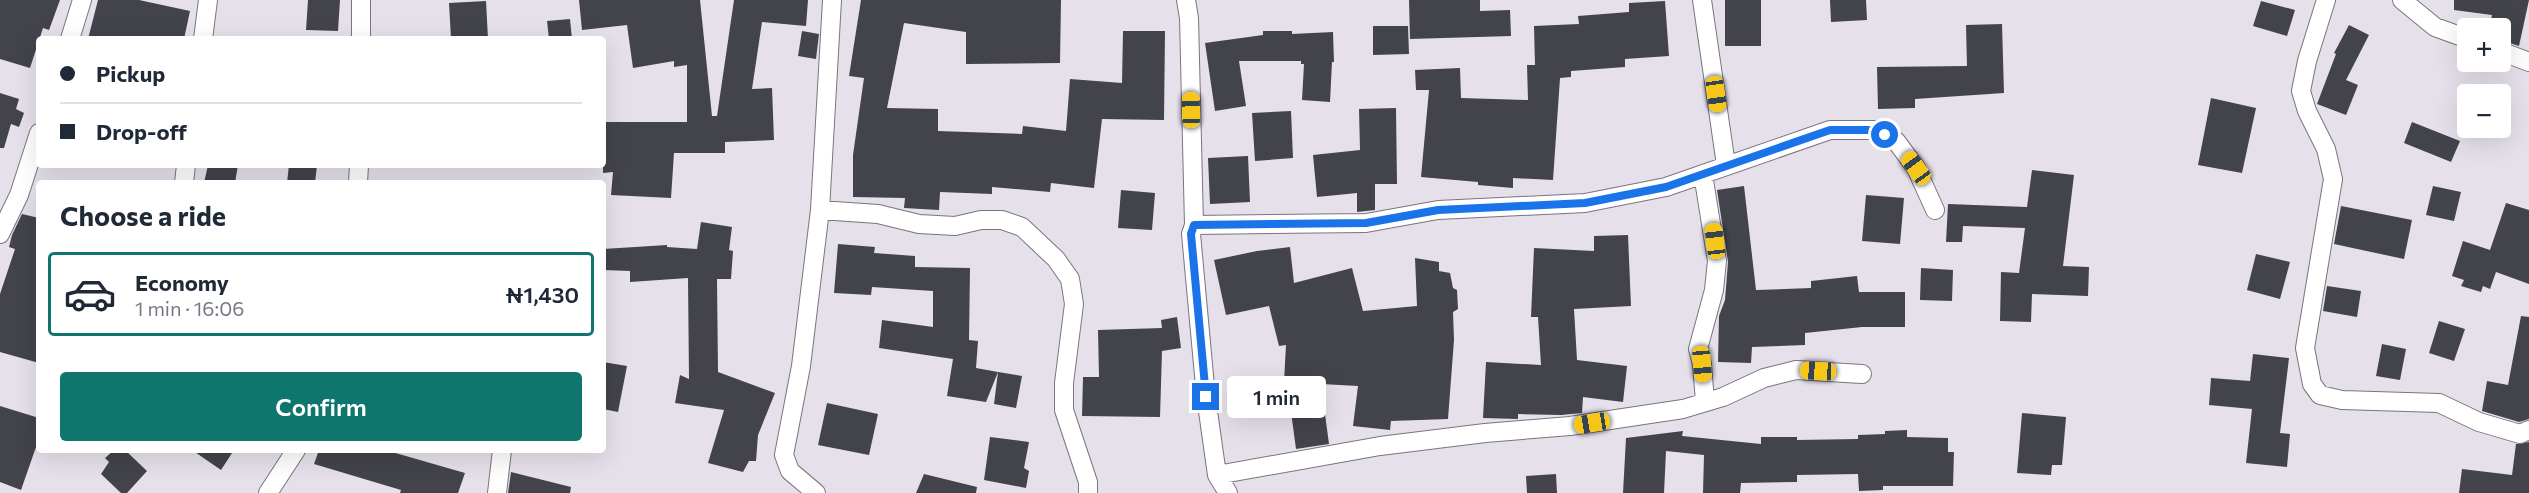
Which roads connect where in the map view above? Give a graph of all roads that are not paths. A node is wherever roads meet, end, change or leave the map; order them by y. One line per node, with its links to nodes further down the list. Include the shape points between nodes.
1 (82, 0): 10 (street)
2 (208, 0): 11 (street)
3 (361, 0): 12 (street)
4 (832, 0): 18 (street)
5 (1186, 0): 20 (street)
6 (1702, 0): 16 (street)
7 (2326, 0): 24 (street, via 2301,91 2326,149 2333,179 2305,348 2312,384 2320,395 2331,398 2439,403 2479,422 2520,434)
8 (2402, 0): 9 (street, via 2435,27)
9 (2457, 35)
10 (71, 36)
11 (203, 36)
12 (361, 36)
13 (2511, 55): 14 (street)
14 (2529, 62)
15 (36, 142): 21 (street, via 19,195)
16 (1726, 165): 17 (street); 19 (street, via 1830,130 1874,130 1896,141 1916,168)
17 (1703, 174): 20 (street, via 1666,187 1585,203 1438,210 1366,223); 23 (street, via 1717,261 1714,290 1698,349)
18 (820, 210): 30 (street, via 801,366 784,455 790,471); 31 (street, via 955,226 1002,220 1022,227 1056,259 1070,279 1074,304 1064,410 1088,482)
19 (1935, 210)
20 (1194, 225): 27 (street, via 1193,257)
21 (0, 234)
22 (1862, 374): 23 (street, via 1796,370 1764,378)
23 (1705, 402): 27 (street, via 1683,409 1570,426 1380,446)
24 (2529, 430)
25 (294, 453): 28 (street)
26 (502, 453): 29 (street)
27 (1216, 476): 32 (street)
28 (268, 493)
29 (497, 493)
30 (816, 493)
31 (1088, 493)
32 (1228, 493)

